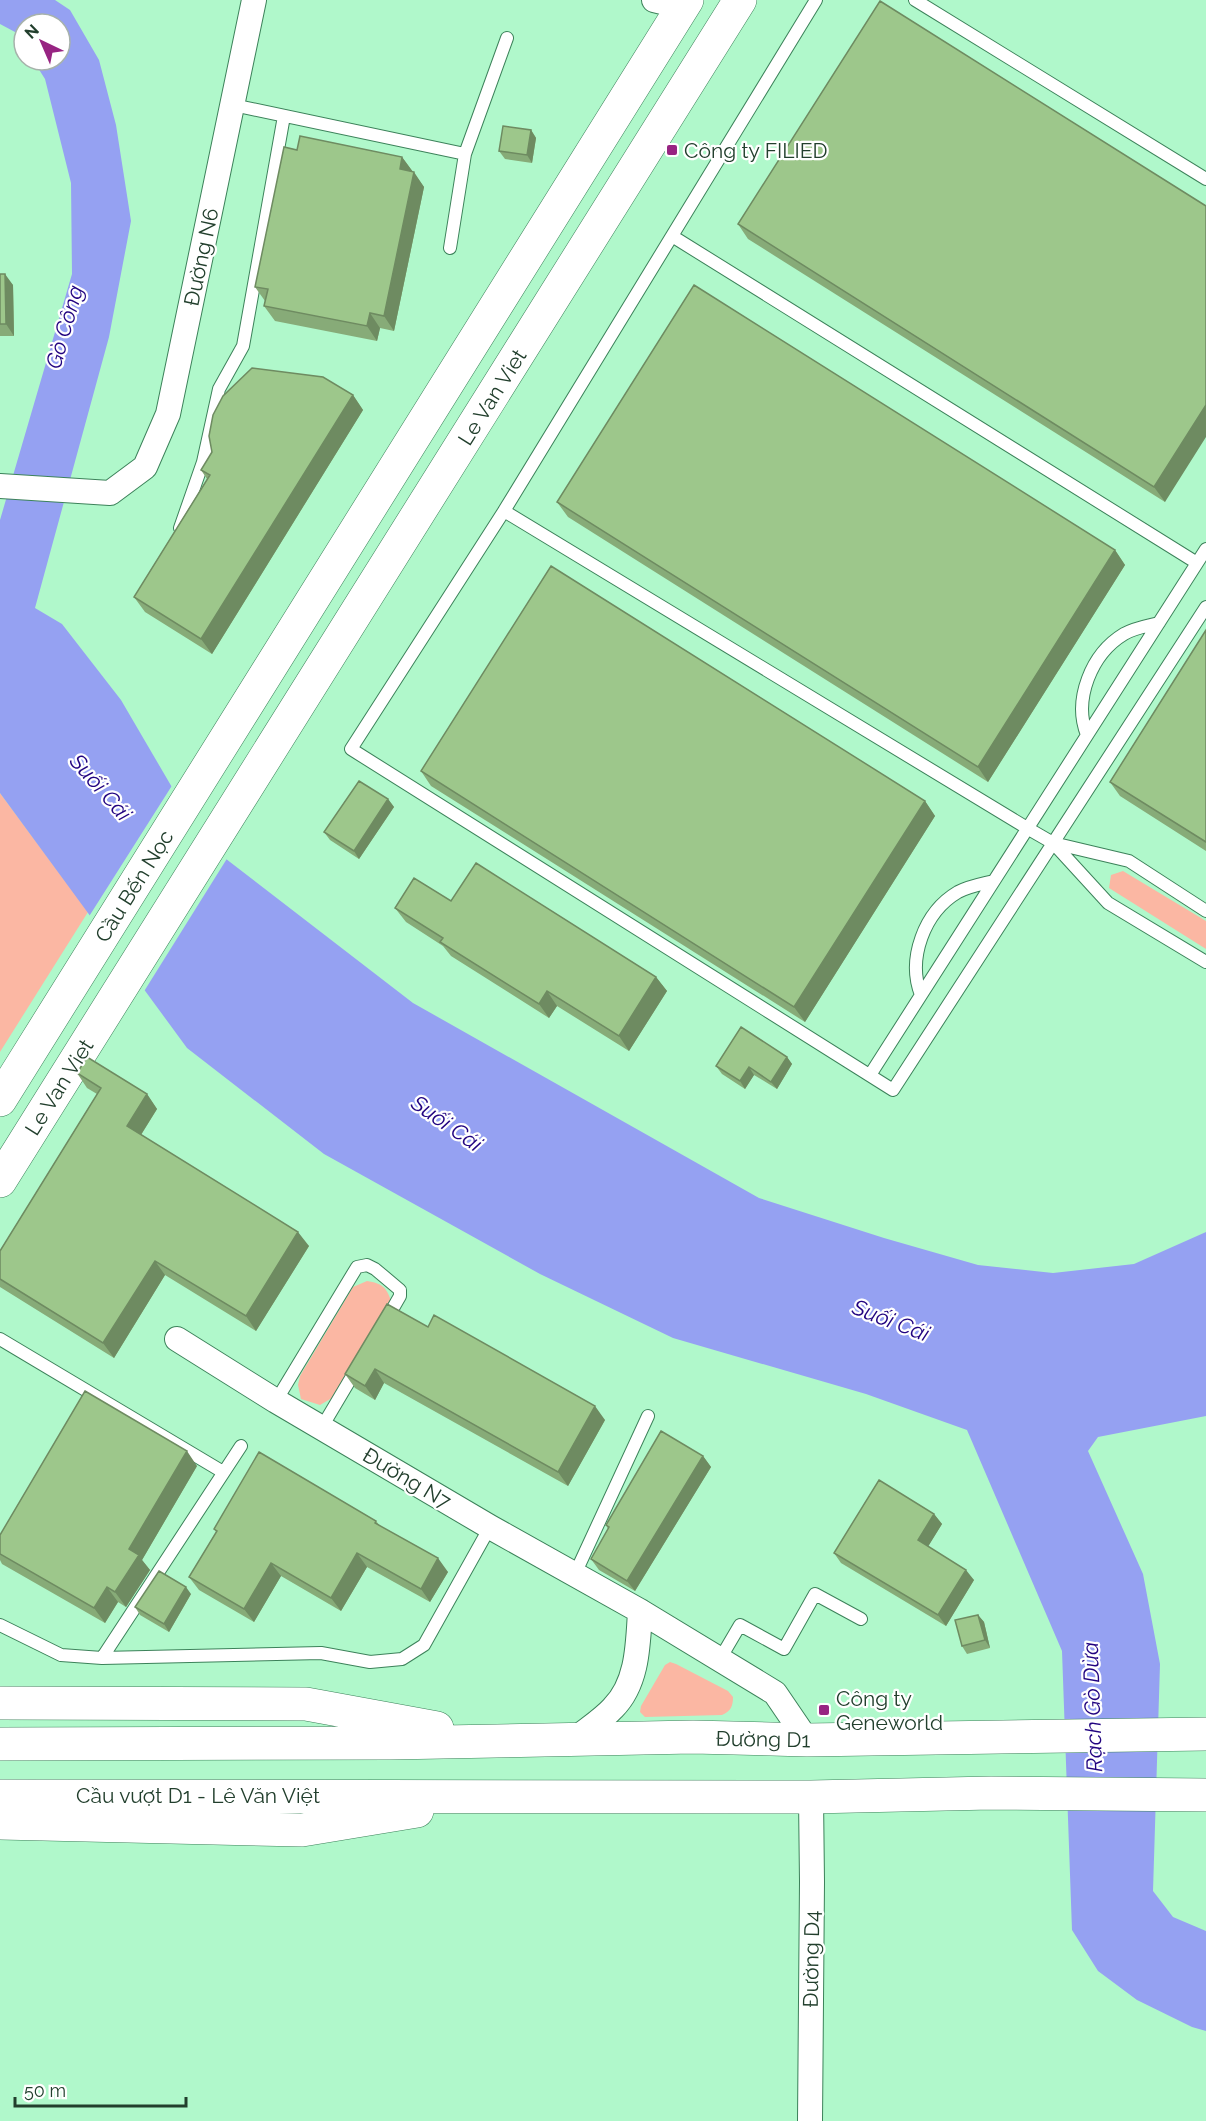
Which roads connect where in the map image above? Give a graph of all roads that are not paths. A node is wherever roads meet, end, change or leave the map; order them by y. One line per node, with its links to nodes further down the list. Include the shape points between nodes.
1 (254, 0): 7 (street, Đường N6)
2 (816, 0): 11 (lane)
3 (915, 0): 10 (lane)
4 (675, 2): 5 (main road); 28 (main road, Cầu Bến Nọc)
5 (736, 7): 21 (main road, Le Van Viet)
6 (507, 38): 9 (lane)
7 (232, 105): 8 (lane); 13 (street, Đường N6, via 168,414 145,468 110,493)
8 (284, 116): 9 (lane); 15 (lane, via 243,345 219,389 203,462)
9 (465, 154): 12 (lane)
10 (1206, 179)
11 (672, 236): 14 (lane); 17 (lane)
12 (450, 249)
13 (0, 486)
14 (504, 511): 22 (lane); 30 (lane, via 351,749)
15 (180, 528)
16 (1206, 549): 17 (lane)
17 (1197, 563): 19 (lane)
18 (1206, 607): 23 (lane)
19 (1159, 623): 20 (lane); 20 (lane, via 1124,634 1097,660 1081,705)
20 (1087, 735): 22 (lane)
21 (244, 794): 29 (main road, Cầu Bến Nọc)
22 (1027, 828): 23 (lane); 24 (lane)
23 (1053, 843): 25 (lane, via 1129,861); 26 (lane, via 1108,903); 30 (lane, via 893,1090)
24 (994, 881): 27 (lane); 27 (lane, via 957,893 931,919 921,938 915,964)
25 (1206, 911)
26 (1206, 962)
27 (921, 995): 30 (lane)
28 (62, 1001): 31 (main road, Le Van Viet)
29 (99, 1024): 32 (main road, Le Van Viet)
30 (870, 1075)
31 (0, 1100)
32 (0, 1181)
33 (376, 1336): 37 (lane, via 400,1290 375,1269 367,1265 357,1267)
34 (0, 1339): 41 (lane)
35 (177, 1339): 37 (street, Đường N7)
36 (364, 1356): 39 (lane)
37 (276, 1401): 39 (street, Đường N7)
38 (648, 1416): 43 (lane)
39 (322, 1427): 42 (street, Đường N7)
40 (241, 1446): 41 (lane)
41 (223, 1472): 47 (lane)
42 (490, 1527): 43 (street, Đường N7); 47 (lane, via 424,1645 402,1659 369,1662 321,1653)
43 (575, 1574): 44 (street, Đường N7)
44 (640, 1611): 48 (street, Đường N7); 53 (street, via 631,1681 615,1707)
45 (861, 1619): 48 (lane, via 815,1594 784,1649 740,1624)
46 (0, 1625): 47 (lane, via 62,1655)
47 (102, 1658)
48 (720, 1659): 52 (street, Đường N7, via 775,1693)
49 (0, 1703): 51 (main road, via 306,1704)
50 (1206, 1734): 52 (main road, Đường D1)
51 (504, 1740): 53 (main road, Đường D1); 54 (main road, Đường D1)
52 (807, 1740): 53 (main road, Đường D1, via 693,1737)
53 (573, 1741)
54 (0, 1744)
55 (0, 1796): 56 (main road, Cầu vượt D1 - Lê Văn Việt)
56 (507, 1796): 58 (main road); 61 (main road, via 302,1830)
57 (1206, 1796): 59 (main road)
58 (811, 1797): 59 (main road, via 934,1794); 62 (street, Đường D4)
59 (991, 1802): 60 (main road)
60 (1206, 1812)
61 (0, 1823)
62 (810, 2121)

